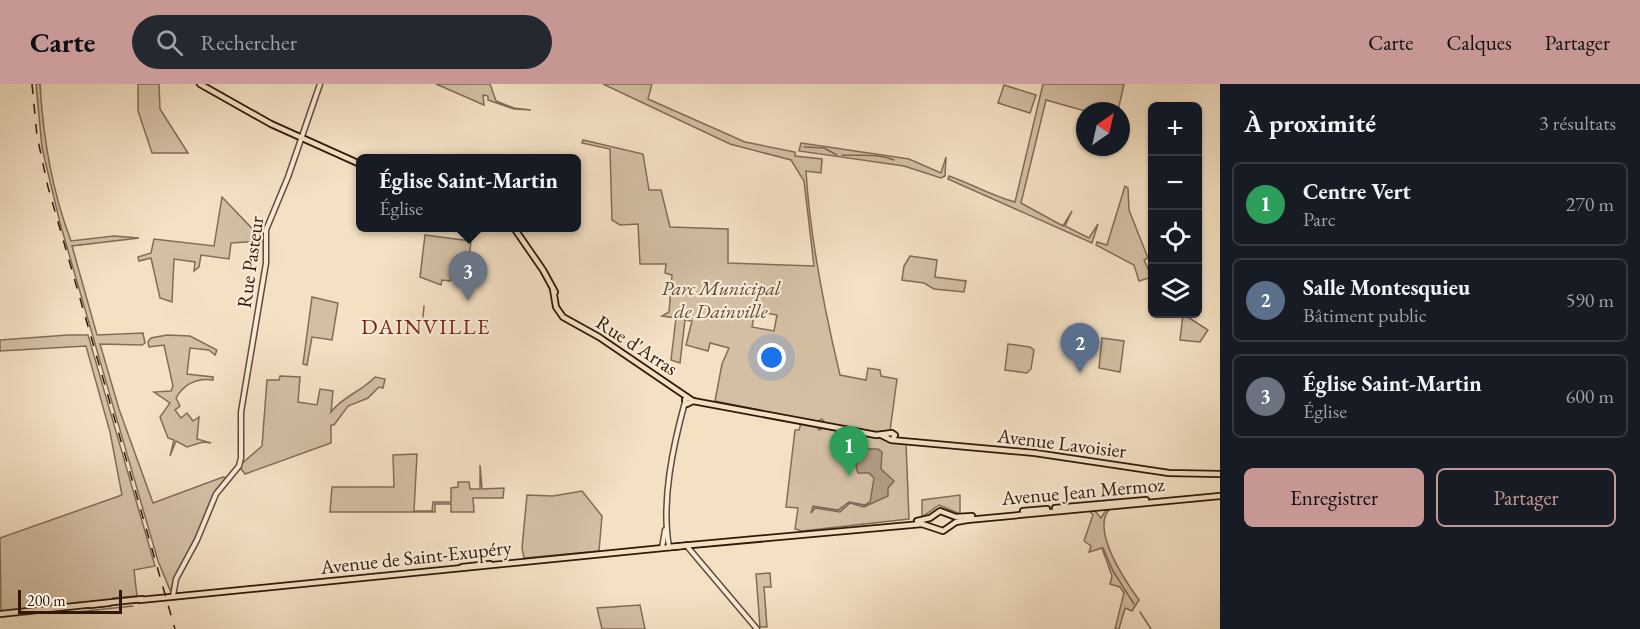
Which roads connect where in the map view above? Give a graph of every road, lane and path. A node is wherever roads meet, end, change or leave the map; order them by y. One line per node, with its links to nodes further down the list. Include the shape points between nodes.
1 (200, 84): 3 (main road)
2 (320, 84): 3 (street, Rue Pasteur)
3 (302, 138): 4 (main road); 20 (street, Rue Pasteur, via 268,221 266,263 242,403 242,456 239,466 216,494 176,579)
4 (356, 162)
5 (516, 232): 6 (main road, Rue d'Arras, via 553,289 560,312)
6 (689, 401): 7 (main road, Avenue Lavoisier, via 956,447 1035,453 1169,473); 12 (street, via 683,412 671,472)
7 (1220, 474)
8 (1220, 494): 9 (main road, Avenue Jean Mermoz, via 966,517); 13 (main road, Avenue Jean Mermoz, via 967,520)
9 (950, 515): 10 (main road, via 940,511); 13 (main road)
10 (932, 517): 11 (main road); 14 (main road)
11 (932, 525): 13 (main road, via 941,531); 14 (main road)
12 (666, 526): 17 (street); 18 (street)
13 (950, 527)
14 (812, 533): 16 (main road)
15 (686, 545): 16 (main road); 17 (main road, Avenue de Saint-Exupéry); 19 (street)
16 (693, 545): 19 (street)
17 (669, 547): 18 (main road, Avenue de Saint-Exupéry)
18 (662, 548): 20 (main road, Avenue de Saint-Exupéry)
19 (698, 559): 22 (street)
20 (173, 596): 21 (main road, Avenue de Saint-Exupéry)
21 (0, 614)
22 (757, 629)

